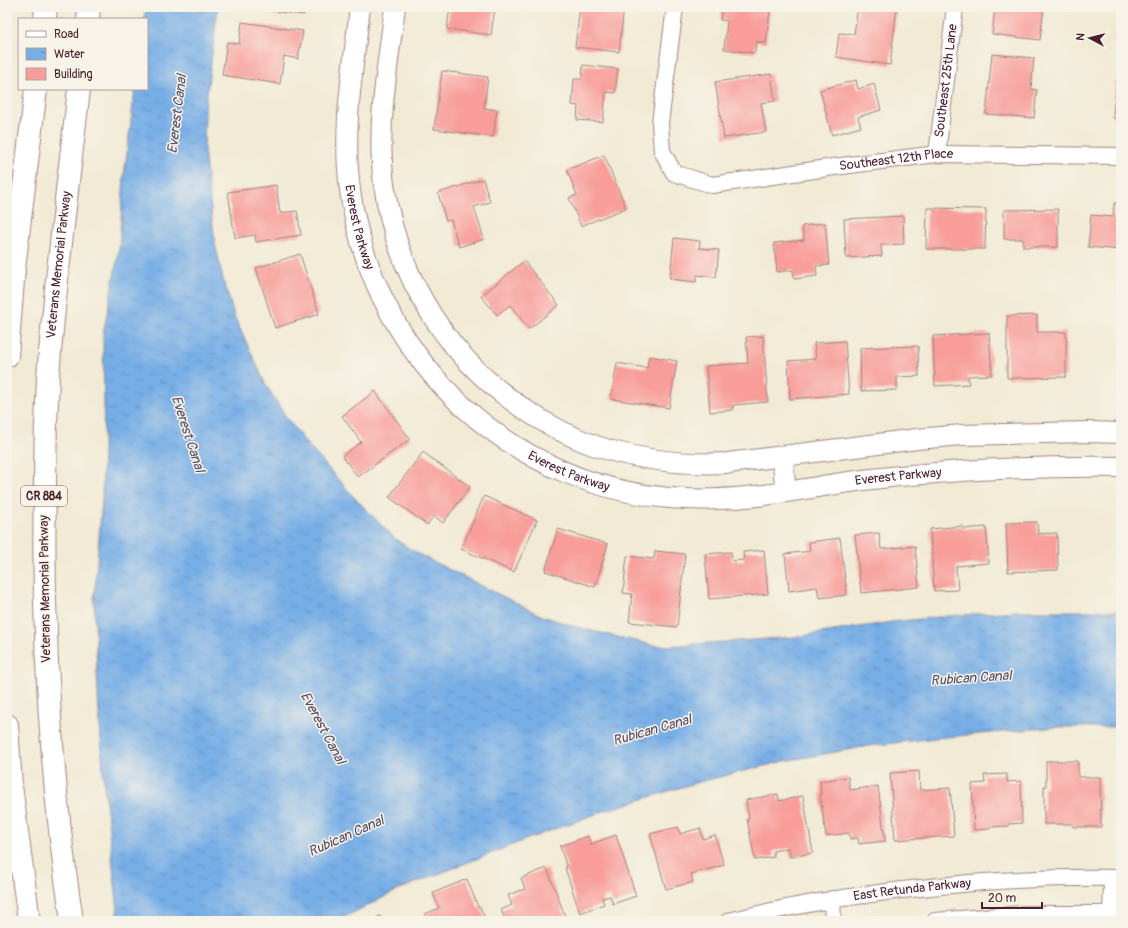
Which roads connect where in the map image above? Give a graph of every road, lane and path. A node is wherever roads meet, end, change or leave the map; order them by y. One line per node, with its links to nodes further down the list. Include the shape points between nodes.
1 (46, 7): 7 (highway)
2 (89, 7): 8 (highway)
3 (360, 7): 17 (street, Everest Parkway, via 349,97 347,138 351,197 373,276 387,308 434,378 474,417 498,435 548,464 602,485 657,497 684,499 740,498)
4 (395, 7): 15 (street, via 382,123 383,168 390,213 408,270 445,336 483,376 519,406 548,424 592,445 618,453 672,463 700,465 728,464)
5 (674, 7): 11 (street, Southeast 12th Place, via 660,123 662,151 674,173 712,186)
6 (955, 7): 11 (street, Southeast 25th Lane)
7 (45, 18)
8 (88, 18)
9 (36, 90): 13 (highway, via 15,260)
10 (79, 90): 21 (highway, Veterans Memorial Parkway / CR 884, via 59,252 48,376 44,528 47,686 57,812)
11 (937, 154): 12 (street, Southeast 12th Place)
12 (1121, 156)
13 (7, 356)
14 (1121, 433): 15 (street, via 962,435)
15 (782, 456): 17 (street)
16 (1121, 467): 17 (street, Everest Parkway, via 920,474)
17 (786, 492)
18 (7, 725): 23 (highway, via 11,786)
19 (1117, 878): 20 (street, East Retunda Parkway, via 991,880); 22 (street)
20 (832, 899): 24 (street, East Retunda Parkway); 25 (street)
21 (70, 913)
22 (1114, 916): 26 (street, via 1024,914)
23 (29, 921)
24 (729, 921)
25 (833, 921)
26 (935, 921)

